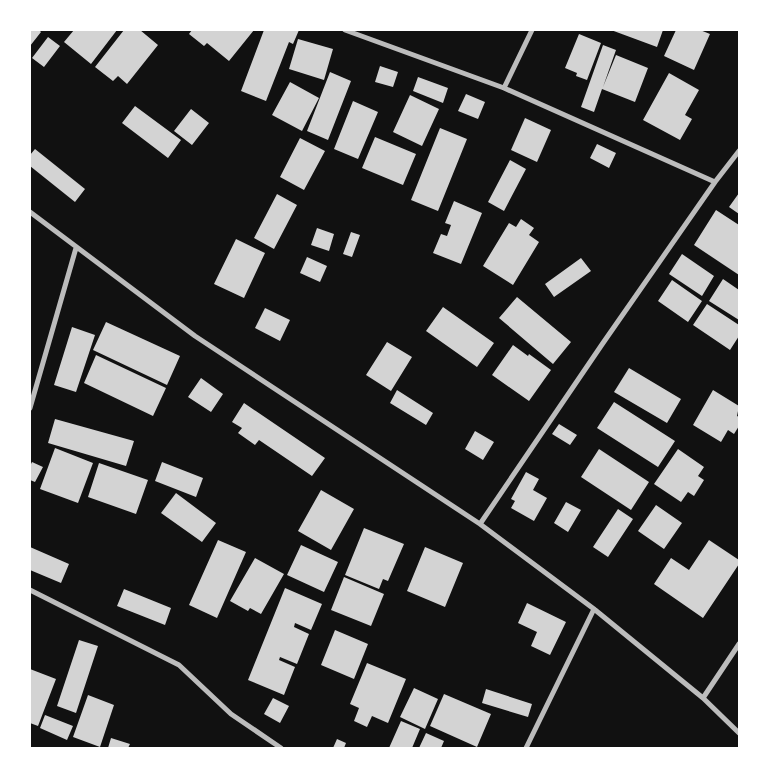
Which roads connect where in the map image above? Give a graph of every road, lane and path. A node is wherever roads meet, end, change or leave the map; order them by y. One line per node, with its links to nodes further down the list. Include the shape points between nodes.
1 (345, 30): 3 (street)
2 (532, 30): 3 (street)
3 (504, 88): 5 (street)
4 (739, 151): 5 (street)
5 (715, 182): 9 (street)
6 (30, 212): 7 (street)
7 (76, 248): 8 (street); 9 (street, via 195,336)
8 (30, 408)
9 (480, 524): 11 (street)
10 (30, 590): 15 (street, via 179,665 231,714)
11 (594, 609): 13 (street); 16 (street)
12 (739, 644): 13 (street)
13 (704, 698): 14 (street)
14 (739, 733)
15 (281, 748)
16 (526, 748)

